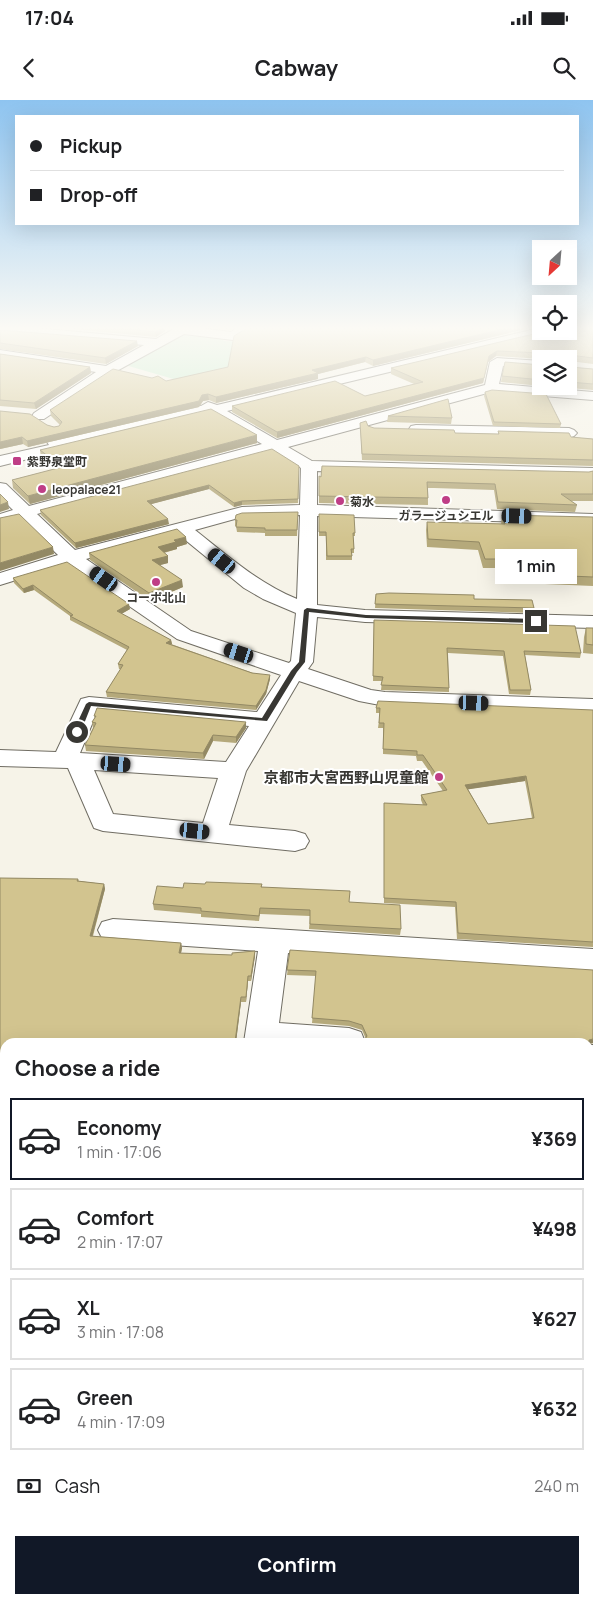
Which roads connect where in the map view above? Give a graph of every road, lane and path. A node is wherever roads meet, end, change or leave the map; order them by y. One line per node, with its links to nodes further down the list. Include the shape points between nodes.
1 (62, 398): 9 (street, via 35,415)
2 (252, 398): 6 (street)
3 (452, 398): 8 (street)
4 (518, 398): 7 (street)
5 (589, 398): 7 (street)
6 (211, 408): 9 (street); 10 (street)
7 (560, 413): 8 (street, via 396,429); 14 (street)
8 (341, 428): 10 (street)
9 (72, 441): 11 (street); 12 (street)
10 (274, 445): 13 (street); 17 (street)
11 (0, 455)
12 (0, 461)
13 (309, 466): 14 (street); 16 (street)
14 (590, 477)
15 (0, 488): 17 (street)
16 (308, 510): 19 (street); 20 (street, via 242,512); 23 (street)
17 (25, 512): 18 (street); 21 (street)
18 (0, 519)
19 (593, 519)
20 (180, 527): 21 (street); 23 (street, via 251,584)
21 (71, 557): 22 (street); 25 (street, via 184,635)
22 (1, 577)
23 (307, 610): 24 (street, via 366,616); 25 (street, via 302,662)
24 (593, 622)
25 (294, 671): 26 (street, via 384,700); 27 (street)
26 (593, 706)
27 (264, 720): 29 (street, via 89,704); 30 (street)
28 (0, 758): 29 (street)
29 (71, 761): 30 (street); 31 (street, via 104,822)
30 (233, 772): 31 (street)
31 (214, 833): 32 (street)
32 (295, 841)
33 (113, 930): 34 (street)
34 (275, 941): 35 (street); 36 (street)
35 (593, 961)
36 (261, 1038)

